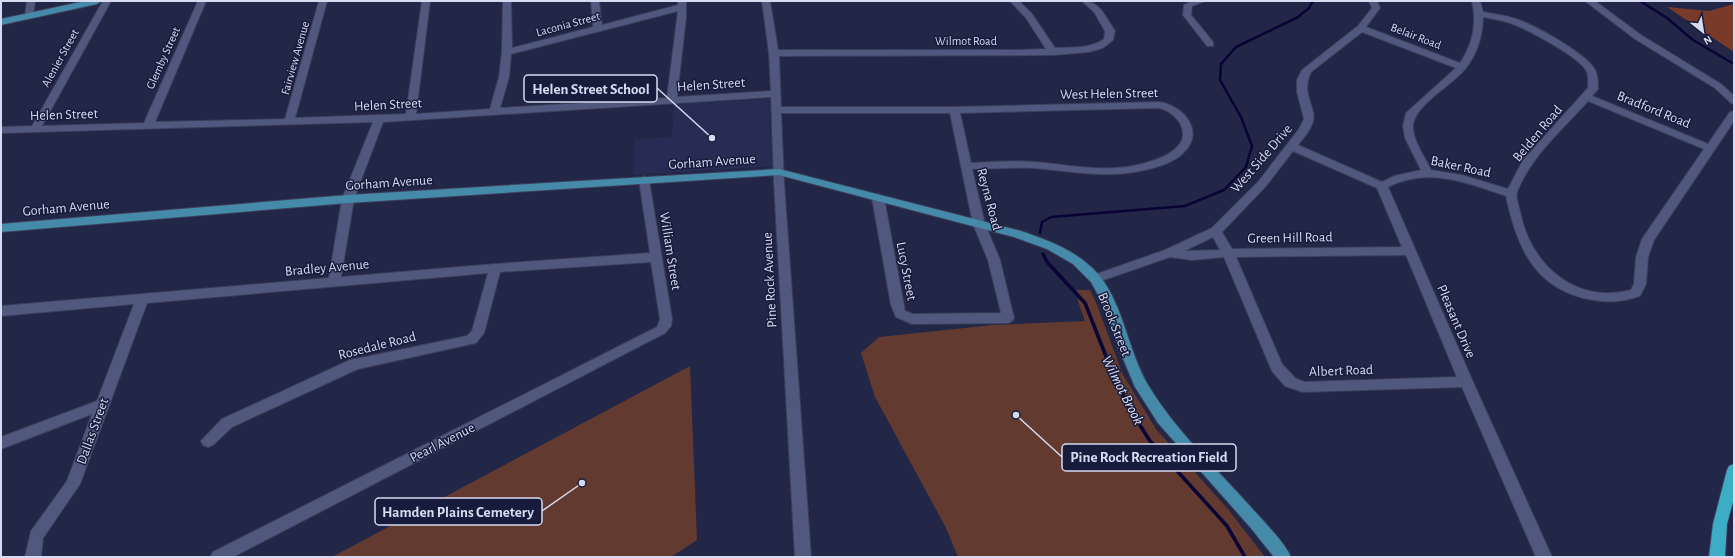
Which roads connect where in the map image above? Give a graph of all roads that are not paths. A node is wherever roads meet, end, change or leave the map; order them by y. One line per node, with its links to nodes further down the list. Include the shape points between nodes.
1 (31, 1): 18 (street)
2 (97, 1): 18 (main road)
3 (108, 1): 39 (street, Alenier Street)
4 (202, 1): 38 (street, Glemby Street)
5 (323, 1): 37 (street, Fairview Avenue)
6 (426, 1): 35 (street)
7 (507, 1): 23 (street)
8 (595, 1): 20 (street)
9 (766, 1): 25 (street, Pine Rock Avenue)
10 (1014, 1): 24 (street, via 1030,16)
11 (1086, 1): 24 (street, Wilmot Road, via 1106,22 1110,31 1108,40 1089,49)
12 (1201, 1): 22 (street, via 1188,5 1186,14)
13 (1373, 1): 21 (street, West Side Drive, via 1376,8)
14 (1476, 1): 17 (street)
15 (1589, 1): 30 (street, via 1638,37 1718,86)
16 (682, 4): 20 (street, Laconia Street); 29 (street)
17 (1480, 14): 26 (street, via 1473,50); 28 (street, Belden Road, via 1523,25 1589,68 1593,89)
18 (29, 16): 19 (main road)
19 (1, 22)
20 (598, 28): 23 (street, Laconia Street)
21 (1362, 28): 26 (street, Belair Road); 41 (street, West Side Drive, via 1307,70 1302,80 1302,92 1309,119)
22 (1210, 44)
23 (507, 52): 33 (street, via 504,77)
24 (1053, 52): 25 (street, Wilmot Road)
25 (774, 53): 27 (street, Pine Rock Avenue)
26 (1462, 67): 45 (street, via 1411,113 1408,126 1410,138)
27 (776, 94): 29 (street, Helen Street); 31 (street, Pine Rock Avenue)
28 (1587, 97): 42 (street, Bradford Road); 48 (street, Belden Road, via 1527,162)
29 (672, 100): 33 (street, Helen Street)
30 (1734, 101)
31 (776, 110): 32 (street, West Helen Street); 44 (street, Pine Rock Avenue)
32 (954, 110): 43 (street, Reyna Road); 43 (street, West Helen Street, via 1150,105 1168,106 1186,122 1188,134 1184,147 1166,160 1143,168 1085,170 1034,165)
33 (494, 111): 35 (street, Helen Street)
34 (1734, 114): 42 (street)
35 (411, 117): 36 (street, Helen Street)
36 (379, 119): 37 (street, Helen Street); 50 (street)
37 (289, 122): 38 (street, Helen Street)
38 (148, 126): 39 (street, Helen Street)
39 (35, 129): 40 (street, Helen Street)
40 (1, 130)
41 (1292, 146): 47 (street); 53 (street, West Side Drive, via 1262,184)
42 (1710, 148): 48 (street, via 1648,239 1636,293 1617,298 1598,297 1574,291 1554,280 1540,267 1527,246 1517,222)
43 (965, 166): 51 (street, Reyna Road)
44 (779, 172): 46 (main road, Gorham Avenue); 49 (main road, Brook Street); 72 (street, Pine Rock Avenue)
45 (1427, 172): 47 (street, Baker Road, via 1411,173); 48 (street, Baker Road)
46 (644, 180): 50 (main road, Gorham Avenue); 57 (street, William Street)
47 (1382, 186): 54 (street, Pleasant Drive)
48 (1511, 194)
49 (878, 198): 51 (main road, Brook Street); 63 (street, Lucy Street, via 900,314 912,319)
50 (348, 199): 52 (main road, Gorham Avenue); 60 (street)
51 (979, 224): 59 (main road, Brook Street, via 1051,246 1076,261); 63 (street, Reyna Road, via 994,260)
52 (1, 228)
53 (1216, 231): 55 (street, West Side Drive); 56 (street, Albert Road)
54 (1411, 251): 56 (street, Green Hill Road); 65 (street, Pleasant Drive)
55 (1169, 253): 56 (street, Green Hill Road, via 1192,256); 59 (street, West Side Drive)
56 (1228, 253): 65 (street, Albert Road, via 1278,368 1290,382 1303,387)
57 (657, 257): 58 (street, Bradley Avenue); 64 (street, William Street)
58 (495, 268): 60 (street, Bradley Avenue); 67 (street, Rosedale Road, via 478,334 471,340 356,364 227,423)
59 (1095, 279): 73 (main road, Brook Street, via 1109,304 1142,387 1163,420)
60 (334, 282): 61 (street, Bradley Avenue)
61 (142, 299): 62 (street, Bradley Avenue); 66 (street, Dallas Street)
62 (1, 311)
63 (1008, 318)
64 (666, 326): 71 (street, Pearl Avenue, via 655,334)
65 (1466, 382): 74 (street, Pleasant Drive)
66 (102, 405): 68 (street); 70 (street, Dallas Street, via 73,484 36,536)
67 (208, 441)
68 (1, 443)
69 (1734, 470): 75 (highway, via 1720,524)
70 (33, 557)
71 (218, 557)
72 (803, 557)
73 (1283, 557)
74 (1544, 557)
75 (1717, 557)

